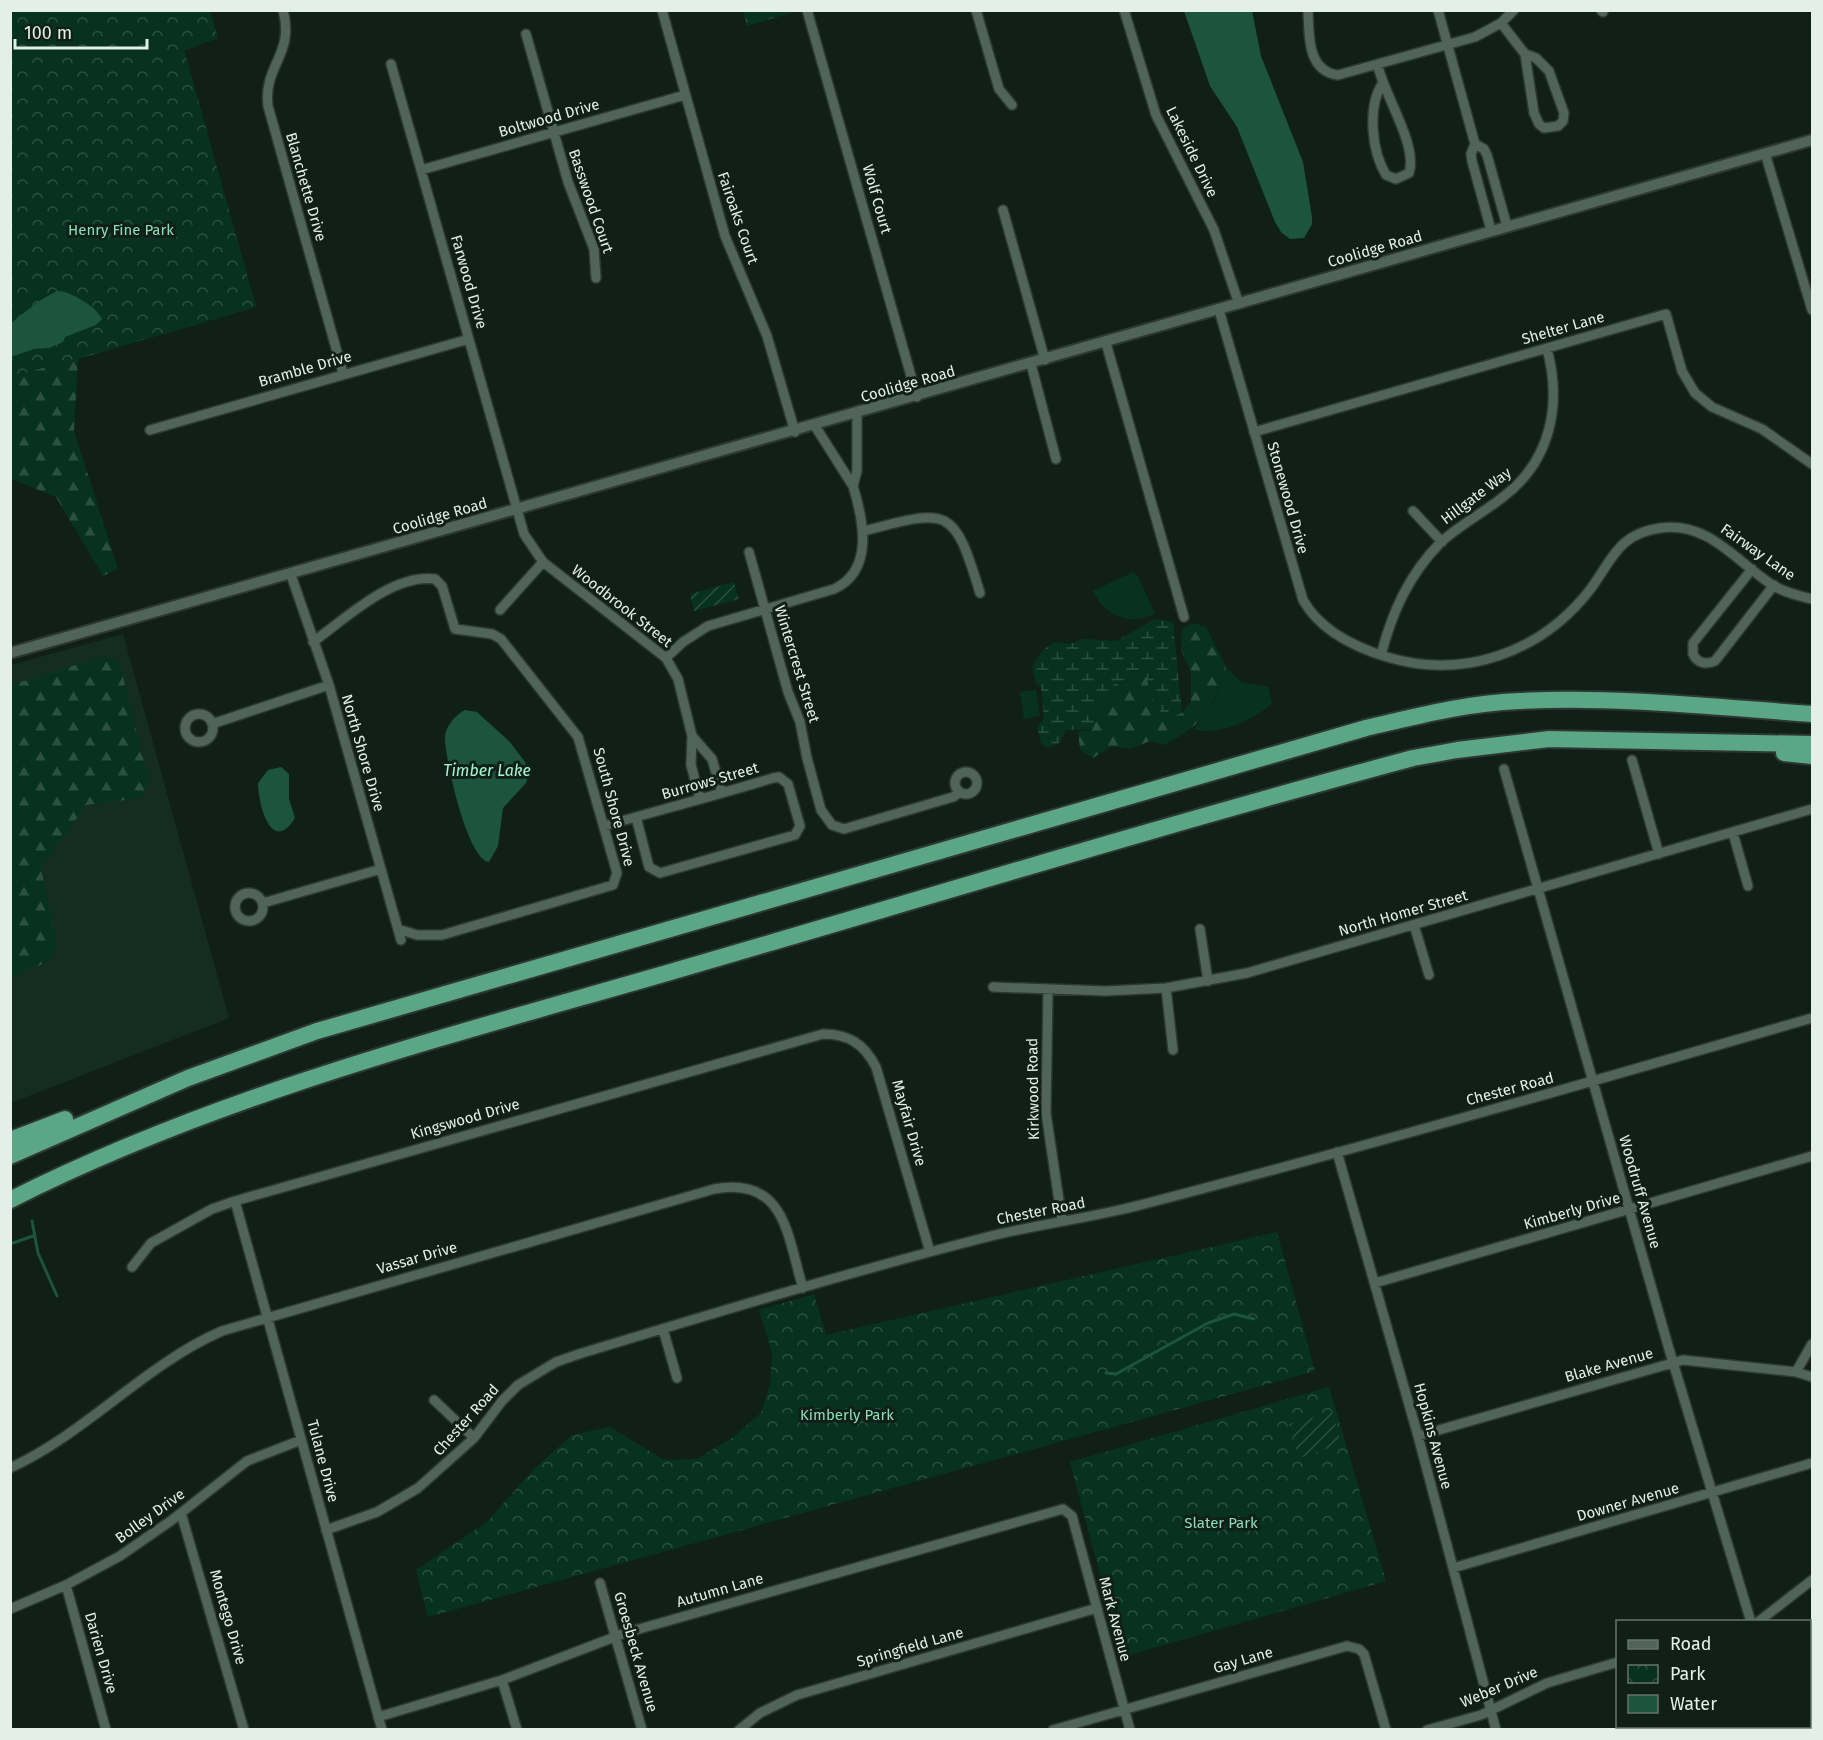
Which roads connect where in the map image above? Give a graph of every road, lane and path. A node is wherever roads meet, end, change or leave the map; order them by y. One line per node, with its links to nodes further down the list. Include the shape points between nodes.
1 (283, 10): 35 (street, Blanchette Drive, via 284,49 269,79 268,106)
2 (662, 10): 16 (street, Fairoaks Court)
3 (807, 10): 36 (street, Wolf Court)
4 (976, 10): 17 (street, via 999,89)
5 (1124, 10): 27 (street, Lakeside Drive, via 1156,115 1214,230)
6 (1308, 10): 14 (street, via 1314,56 1320,69 1338,75)
7 (1438, 10): 11 (street)
8 (1514, 10): 9 (street)
9 (1501, 23): 11 (street); 12 (street)
10 (526, 34): 18 (street, Basswood Court)
11 (1447, 46): 14 (street); 20 (street)
12 (1525, 54): 12 (street, via 1544,66 1555,83 1564,113 1558,126 1544,128 1537,119)
13 (391, 64): 22 (street, Farwood Drive)
14 (1378, 66): 15 (street)
15 (1382, 84): 15 (street, via 1375,96 1377,154 1386,175 1396,179 1409,173 1409,145)
16 (685, 95): 18 (street, Boltwood Drive); 40 (street, Fairoaks Court, via 725,236 767,336)
17 (1012, 105)
18 (553, 133): 22 (street, Boltwood Drive); 26 (street, Basswood Court, via 572,196 594,249)
19 (1812, 140): 21 (street, Coolidge Road)
20 (1475, 144): 24 (street, via 1487,155); 25 (street, via 1472,161)
21 (1765, 153): 24 (street, Coolidge Road); 29 (street)
22 (421, 170): 30 (street, Farwood Drive)
23 (1003, 210): 33 (street)
24 (1507, 226): 25 (street, Coolidge Road)
25 (1491, 230): 27 (street, Coolidge Road)
26 (596, 278)
27 (1239, 304): 28 (street, Coolidge Road)
28 (1219, 310): 31 (street, Coolidge Road); 41 (street, Stonewood Drive)
29 (1812, 310)
30 (469, 339): 35 (street, Bramble Drive); 45 (street, Farwood Drive)
31 (1106, 343): 33 (street, Coolidge Road); 58 (street)
32 (1546, 349): 41 (street, Shelter Lane); 43 (street, Shelter Lane, via 1665,314 1682,371 1695,393 1712,408 1762,429); 48 (street, Hillgate Way, via 1554,404 1548,435 1537,461 1514,489)
33 (1045, 360): 34 (street, Coolidge Road)
34 (1031, 364): 36 (street, Coolidge Road); 42 (street)
35 (343, 374): 39 (street, Bramble Drive)
36 (917, 397): 37 (street, Coolidge Road)
37 (857, 414): 38 (street, Coolidge Road); 44 (street, via 857,471)
38 (814, 426): 40 (street, Coolidge Road); 44 (street)
39 (150, 430)
40 (795, 432): 45 (street, Coolidge Road)
41 (1254, 432): 61 (street, Stonewood Drive, via 1303,600 1315,618 1332,632)
42 (1056, 459)
43 (1812, 464)
44 (853, 486): 47 (street)
45 (517, 509): 50 (street, Woodbrook Street, via 528,542); 52 (street, Coolidge Road)
46 (1413, 512): 48 (street)
47 (864, 531): 54 (street, via 927,516 947,522 966,547); 56 (street, via 858,562 843,585)
48 (1442, 542): 61 (street, Hillgate Way, via 1419,567 1403,593)
49 (748, 552): 56 (street, Wintercrest Street)
50 (543, 562): 57 (street); 62 (street, Woodbrook Street)
51 (1752, 569): 53 (street, Fairway Lane); 53 (street, via 1693,643 1698,661 1715,661); 61 (street, Fairway Lane, via 1719,542 1697,532 1677,527 1652,530 1624,542 1576,606 1543,635 1515,650 1486,661 1451,666 1403,662)
52 (291, 575): 59 (street, North Shore Drive); 60 (street, Coolidge Road)
53 (1774, 585): 55 (street, Fairway Lane)
54 (980, 593)
55 (1812, 599)
56 (765, 608): 62 (street, via 708,626); 76 (street, Wintercrest Street, via 800,722 821,810 832,825 844,829)
57 (500, 610)
58 (1184, 618)
59 (314, 642): 63 (street, North Shore Drive); 81 (street, South Shore Drive, via 377,594 435,579 442,586 455,629 501,639 573,730 581,745)
60 (10, 653)
61 (1381, 655)
62 (666, 658): 68 (street, Woodbrook Street, via 678,679)
63 (329, 685): 67 (street); 84 (street, North Shore Drive)
64 (1812, 703): 65 (highway)
65 (1673, 705): 66 (highway); 100 (highway, via 1518,701 1437,711 1376,726 392,1009 278,1044)
66 (1812, 714)
67 (213, 724)
68 (692, 736): 71 (street); 73 (street, Woodbrook Street)
69 (1549, 739): 70 (highway); 72 (highway, via 1751,748); 105 (highway, via 1413,758 1020,869 355,1064 234,1105)
70 (1812, 744)
71 (708, 752): 73 (street, via 697,749); 77 (street)
72 (1812, 756)
73 (690, 757): 78 (street, Woodbrook Street)
74 (1632, 760): 83 (street)
75 (1504, 769): 86 (street, Woodruff Avenue)
76 (960, 792)
77 (722, 793): 78 (street, Burrows Street); 80 (street, Burrows Street, via 782,778 788,784 800,826 795,835 660,873 650,867)
78 (700, 799): 80 (street, Burrows Street)
79 (1812, 809): 82 (street, North Homer Street)
80 (636, 817): 81 (street, Burrows Street)
81 (604, 826): 89 (street, South Shore Drive, via 617,873 610,887 442,935 417,935)
82 (1733, 833): 83 (street, North Homer Street); 85 (street)
83 (1659, 854): 86 (street, North Homer Street)
84 (381, 869): 87 (street); 89 (street, North Shore Drive)
85 (1748, 886)
86 (1538, 889): 88 (street, North Homer Street); 101 (street, Woodruff Avenue)
87 (263, 903)
88 (1414, 925): 92 (street); 93 (street, North Homer Street)
89 (398, 929): 91 (street, North Shore Drive)
90 (1200, 929): 93 (street)
91 (401, 940)
92 (1429, 975)
93 (1208, 981): 95 (street, North Homer Street)
94 (993, 987): 96 (street, North Homer Street)
95 (1166, 987): 96 (street, North Homer Street); 99 (street)
96 (1048, 990): 111 (street, Kirkwood Road, via 1046,1113)
97 (1812, 1018): 101 (street, Chester Road)
98 (823, 1034): 108 (street, Kingswood Drive); 112 (street, Mayfair Drive, via 850,1038 869,1053 876,1067)
99 (1173, 1050)
100 (188, 1078): 102 (highway, via 124,1096); 104 (highway)
101 (1593, 1082): 103 (street, Chester Road); 110 (street, Woodruff Avenue)
102 (10, 1140)
103 (1337, 1152): 111 (street, Chester Road, via 1139,1206); 114 (street, Hopkins Avenue)
104 (10, 1156)
105 (105, 1156): 107 (highway); 109 (highway)
106 (1812, 1156): 110 (street, Kimberly Drive)
107 (10, 1200)
108 (235, 1201): 113 (street, Kingswood Drive, via 212,1209 151,1243); 116 (street, Tulane Drive)
109 (10, 1210)
110 (1630, 1210): 114 (street, Kimberly Drive); 119 (street, Woodruff Avenue)
111 (1062, 1221): 112 (street, Chester Road)
112 (930, 1252): 115 (street, Chester Road)
113 (132, 1267)
114 (1375, 1283): 124 (street, Hopkins Avenue)
115 (803, 1288): 116 (street, Vassar Drive, via 777,1207 757,1191 740,1186); 117 (street, Chester Road)
116 (267, 1316): 126 (street, Tulane Drive); 128 (street, Vassar Drive, via 222,1331 172,1356 56,1444)
117 (663, 1329): 122 (street); 125 (street, Chester Road, via 579,1353 537,1372 502,1401)
118 (1812, 1344): 120 (street)
119 (1674, 1362): 120 (street, Blake Avenue); 124 (street, Blake Avenue); 129 (street, Woodruff Avenue)
120 (1796, 1372): 121 (street, Blake Avenue)
121 (1812, 1377)
122 (677, 1378)
123 (434, 1400): 125 (street)
124 (1418, 1436): 133 (street, Hopkins Avenue)
125 (474, 1438): 132 (street, Chester Road, via 418,1488 377,1512)
126 (301, 1440): 130 (street, Bolley Drive, via 247,1461); 132 (street, Tulane Drive)
127 (1812, 1463): 129 (street, Downer Avenue)
128 (10, 1468)
129 (1712, 1493): 133 (street, Downer Avenue); 139 (street, Woodruff Avenue)
130 (181, 1513): 136 (street, Bolley Drive, via 120,1556); 148 (street, Montego Drive)
131 (1072, 1516): 137 (street, Mark Avenue); 141 (street, Autumn Lane, via 1057,1509)
132 (326, 1530): 146 (street, Tulane Drive)
133 (1453, 1568): 145 (street, Hopkins Avenue)
134 (1812, 1580): 140 (street)
135 (600, 1583): 141 (street, Groesbeck Avenue)
136 (66, 1586): 138 (street, Bolley Drive); 147 (street, Darien Drive)
137 (1097, 1608): 144 (street, Mark Avenue); 152 (street, Springfield Lane, via 797,1695 760,1713)
138 (10, 1609)
139 (1750, 1620)
140 (1761, 1620)
141 (615, 1637): 143 (street, Autumn Lane); 151 (street, Groesbeck Avenue)
142 (1616, 1662): 145 (street, Weber Drive, via 1536,1687)
143 (502, 1680): 146 (street, Autumn Lane); 150 (street)
144 (1124, 1710): 153 (street, Gay Lane); 154 (street, Mark Avenue); 155 (street, Gay Lane, via 1328,1651 1354,1647 1367,1661)
145 (1491, 1710): 156 (street, Weber Drive); 157 (street, Hopkins Avenue)
146 (378, 1717): 149 (street, Tulane Drive)
147 (106, 1730)
148 (244, 1730)
149 (382, 1730)
150 (517, 1730)
151 (642, 1730)
152 (739, 1730)
153 (1053, 1730)
154 (1130, 1730)
155 (1386, 1730)
156 (1427, 1730)
157 (1496, 1730)

